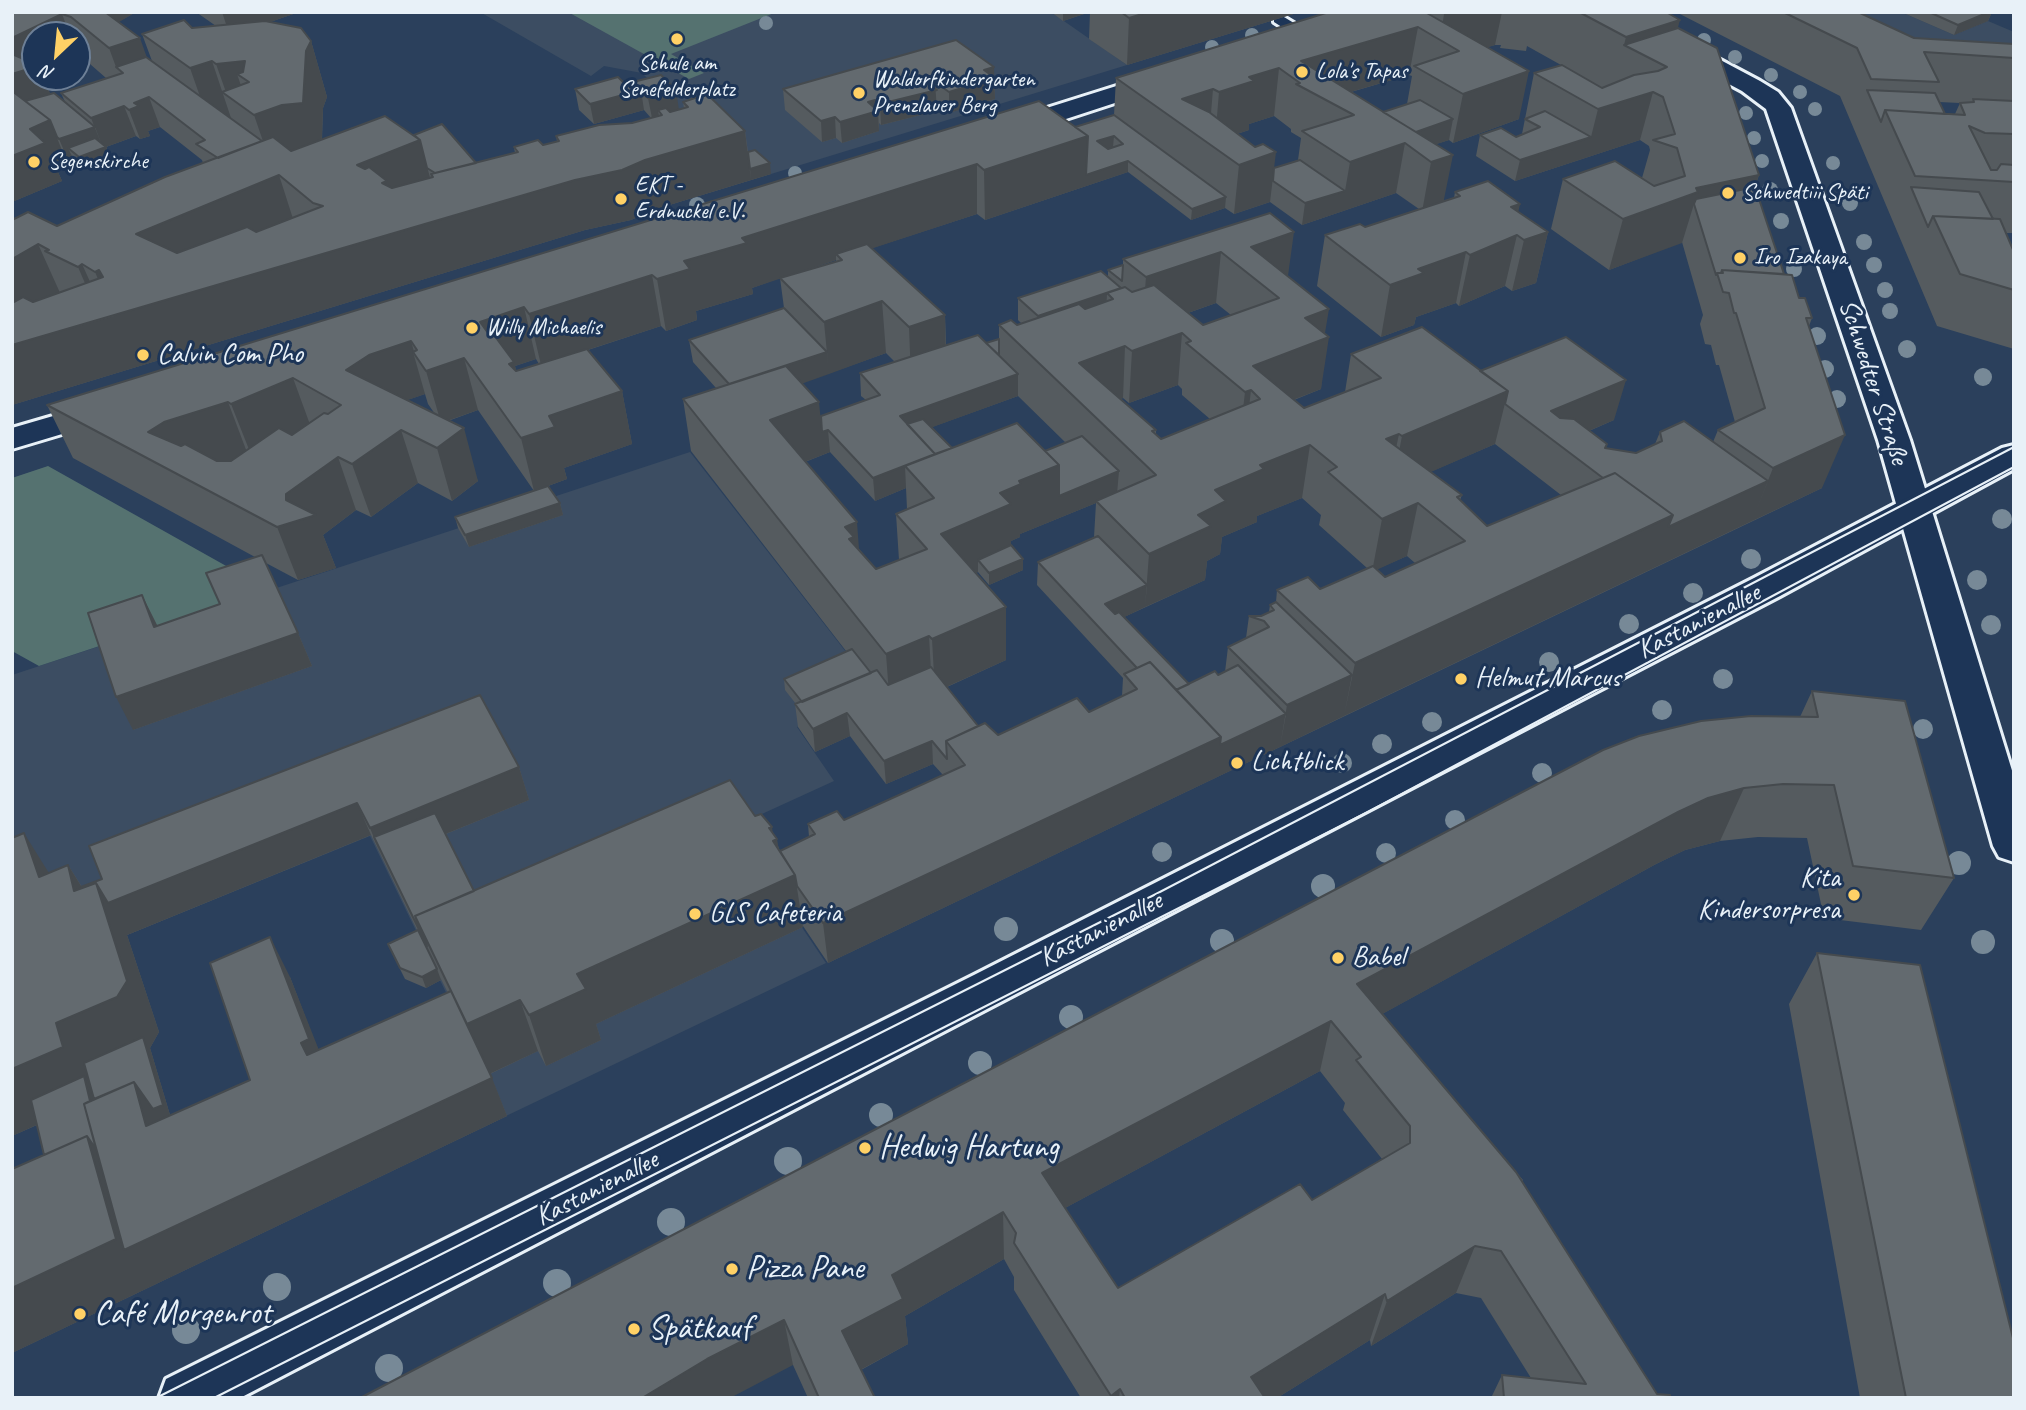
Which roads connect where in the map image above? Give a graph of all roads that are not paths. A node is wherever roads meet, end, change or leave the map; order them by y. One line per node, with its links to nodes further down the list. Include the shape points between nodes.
1 (1611, 12): 11 (street, Schwedter Straße, via 1752,86 1778,108 1869,365)
2 (1279, 19): 4 (lane)
3 (1335, 28): 4 (street)
4 (1307, 37): 5 (street)
5 (1269, 48)
6 (1191, 71): 7 (street)
7 (987, 136)
8 (128, 404): 9 (street)
9 (12, 439)
10 (2014, 455): 11 (street, Kastanienallee)
11 (1914, 509): 12 (street, Schwedter Straße); 13 (street, Kastanienallee, via 868,1051)
12 (2014, 846)
13 (185, 1398)

